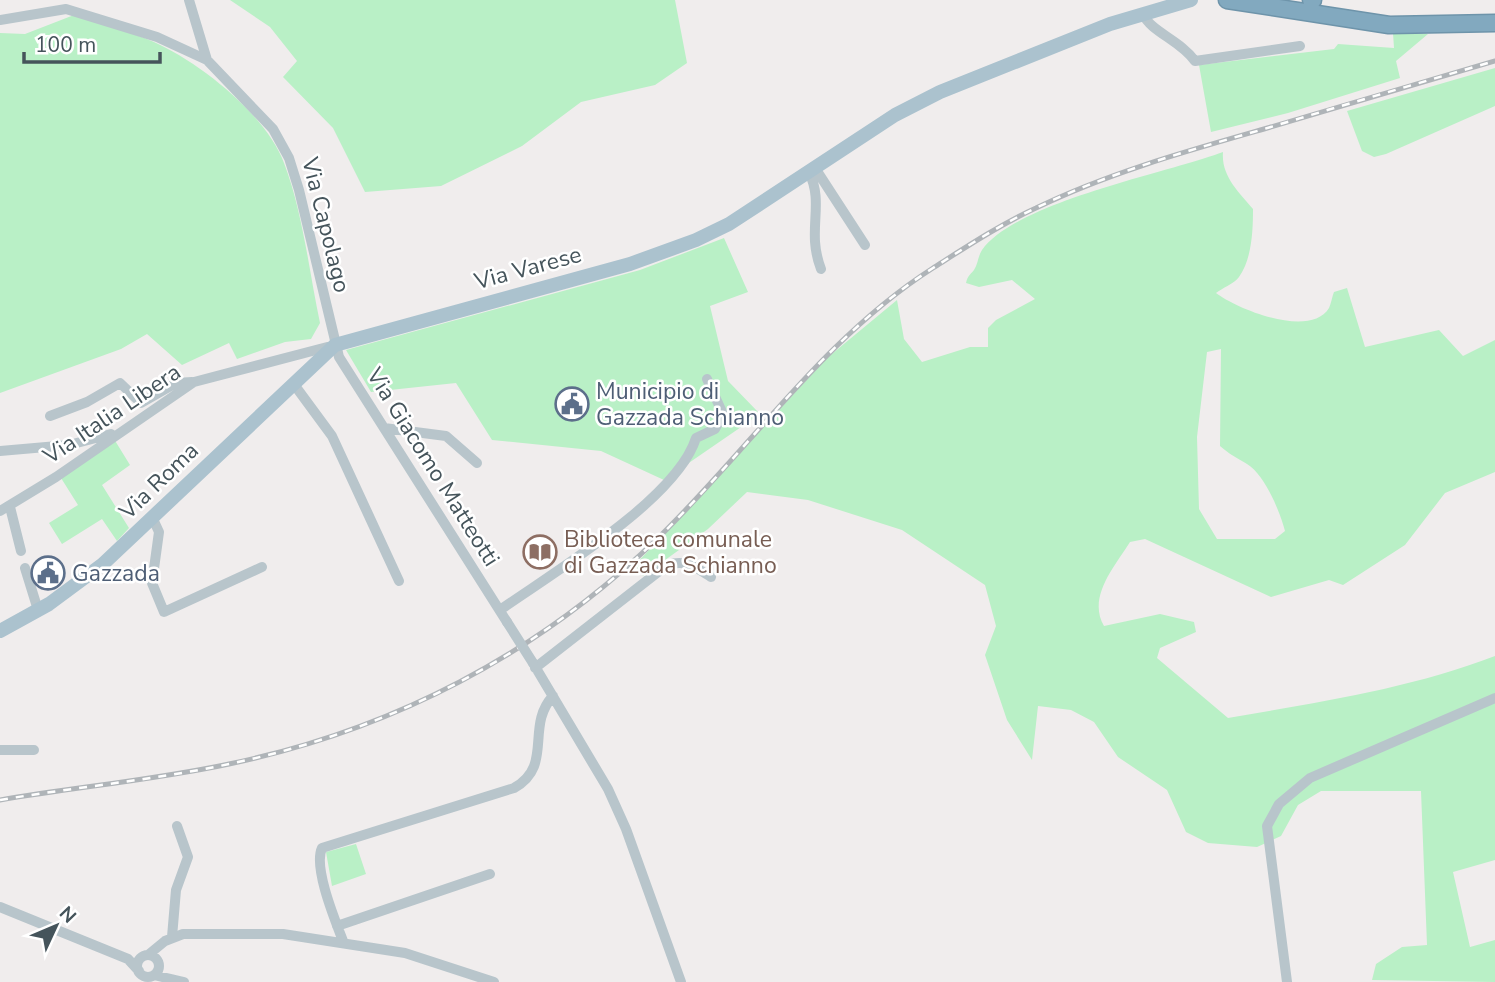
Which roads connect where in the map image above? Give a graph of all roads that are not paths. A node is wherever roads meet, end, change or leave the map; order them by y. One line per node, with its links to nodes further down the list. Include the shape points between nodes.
1 (189, 0): 10 (street, Via Capolago)
2 (1191, 0): 6 (main road, Via Varese)
3 (1227, 0): 5 (highway)
4 (66, 5): 7 (street, Via Capolago); 10 (street, Via Capolago)
5 (1311, 5): 8 (highway, via 1421,27)
6 (1143, 14): 9 (street, via 1147,23 1176,40 1195,61); 11 (main road, Via Varese, via 940,92 895,115)
7 (0, 20)
8 (1495, 23)
9 (1300, 46)
10 (207, 60): 14 (street, Via Capolago, via 273,129 289,158)
11 (812, 170): 12 (street); 13 (street, via 816,188 812,236); 14 (main road, Via Varese, via 696,240 630,264)
12 (865, 245)
13 (821, 269)
14 (335, 345): 16 (street, Via Italia Libera); 17 (main road, Via Roma); 19 (street, Via Giacomo Matteotti)
15 (707, 379): 31 (street, via 723,414 715,429 696,438 682,468 653,498)
16 (194, 382): 18 (street, via 176,383 141,403 120,383); 20 (street, Via Italia Libera)
17 (293, 383): 24 (main road, Via Roma); 29 (street, via 332,436)
18 (50, 416)
19 (384, 428): 22 (street, via 446,436); 31 (street, Via Giacomo Matteotti)
20 (117, 433): 21 (street, via 69,445); 23 (street, Via Italia Libera)
21 (0, 452)
22 (477, 463)
23 (5, 509): 25 (street)
24 (153, 519): 26 (street, via 159,532 152,583 164,612); 30 (main road, Via Roma, via 74,587)
25 (21, 551)
26 (262, 567)
27 (25, 568): 30 (street)
28 (711, 577): 33 (street, via 680,561 667,565)
29 (398, 581)
30 (38, 610): 32 (main road, Via Roma)
31 (500, 610): 33 (street, Via Giacomo Matteotti, bridge)
32 (0, 631)
33 (534, 666): 34 (street, Via Giacomo Matteotti)
34 (553, 696): 41 (street, via 542,708 536,763 526,782 322,848 318,856); 49 (street, Via Giacomo Matteotti, via 626,829)
35 (1495, 698): 50 (street, via 1310,778 1279,804 1267,826)
36 (0, 750): 37 (street)
37 (34, 750)
38 (177, 826): 42 (street, via 188,857 176,890)
39 (490, 874): 41 (street)
40 (0, 907): 44 (street)
41 (337, 926): 43 (street)
42 (168, 939): 43 (street, via 183,934 283,934); 45 (street)
43 (343, 941): 48 (street, via 405,953)
44 (128, 959): 45 (street); 46 (street)
45 (152, 962): 46 (street); 46 (street, via 144,976); 47 (street)
46 (139, 971)
47 (184, 982)
48 (494, 982)
49 (681, 982)
50 (1287, 982)

